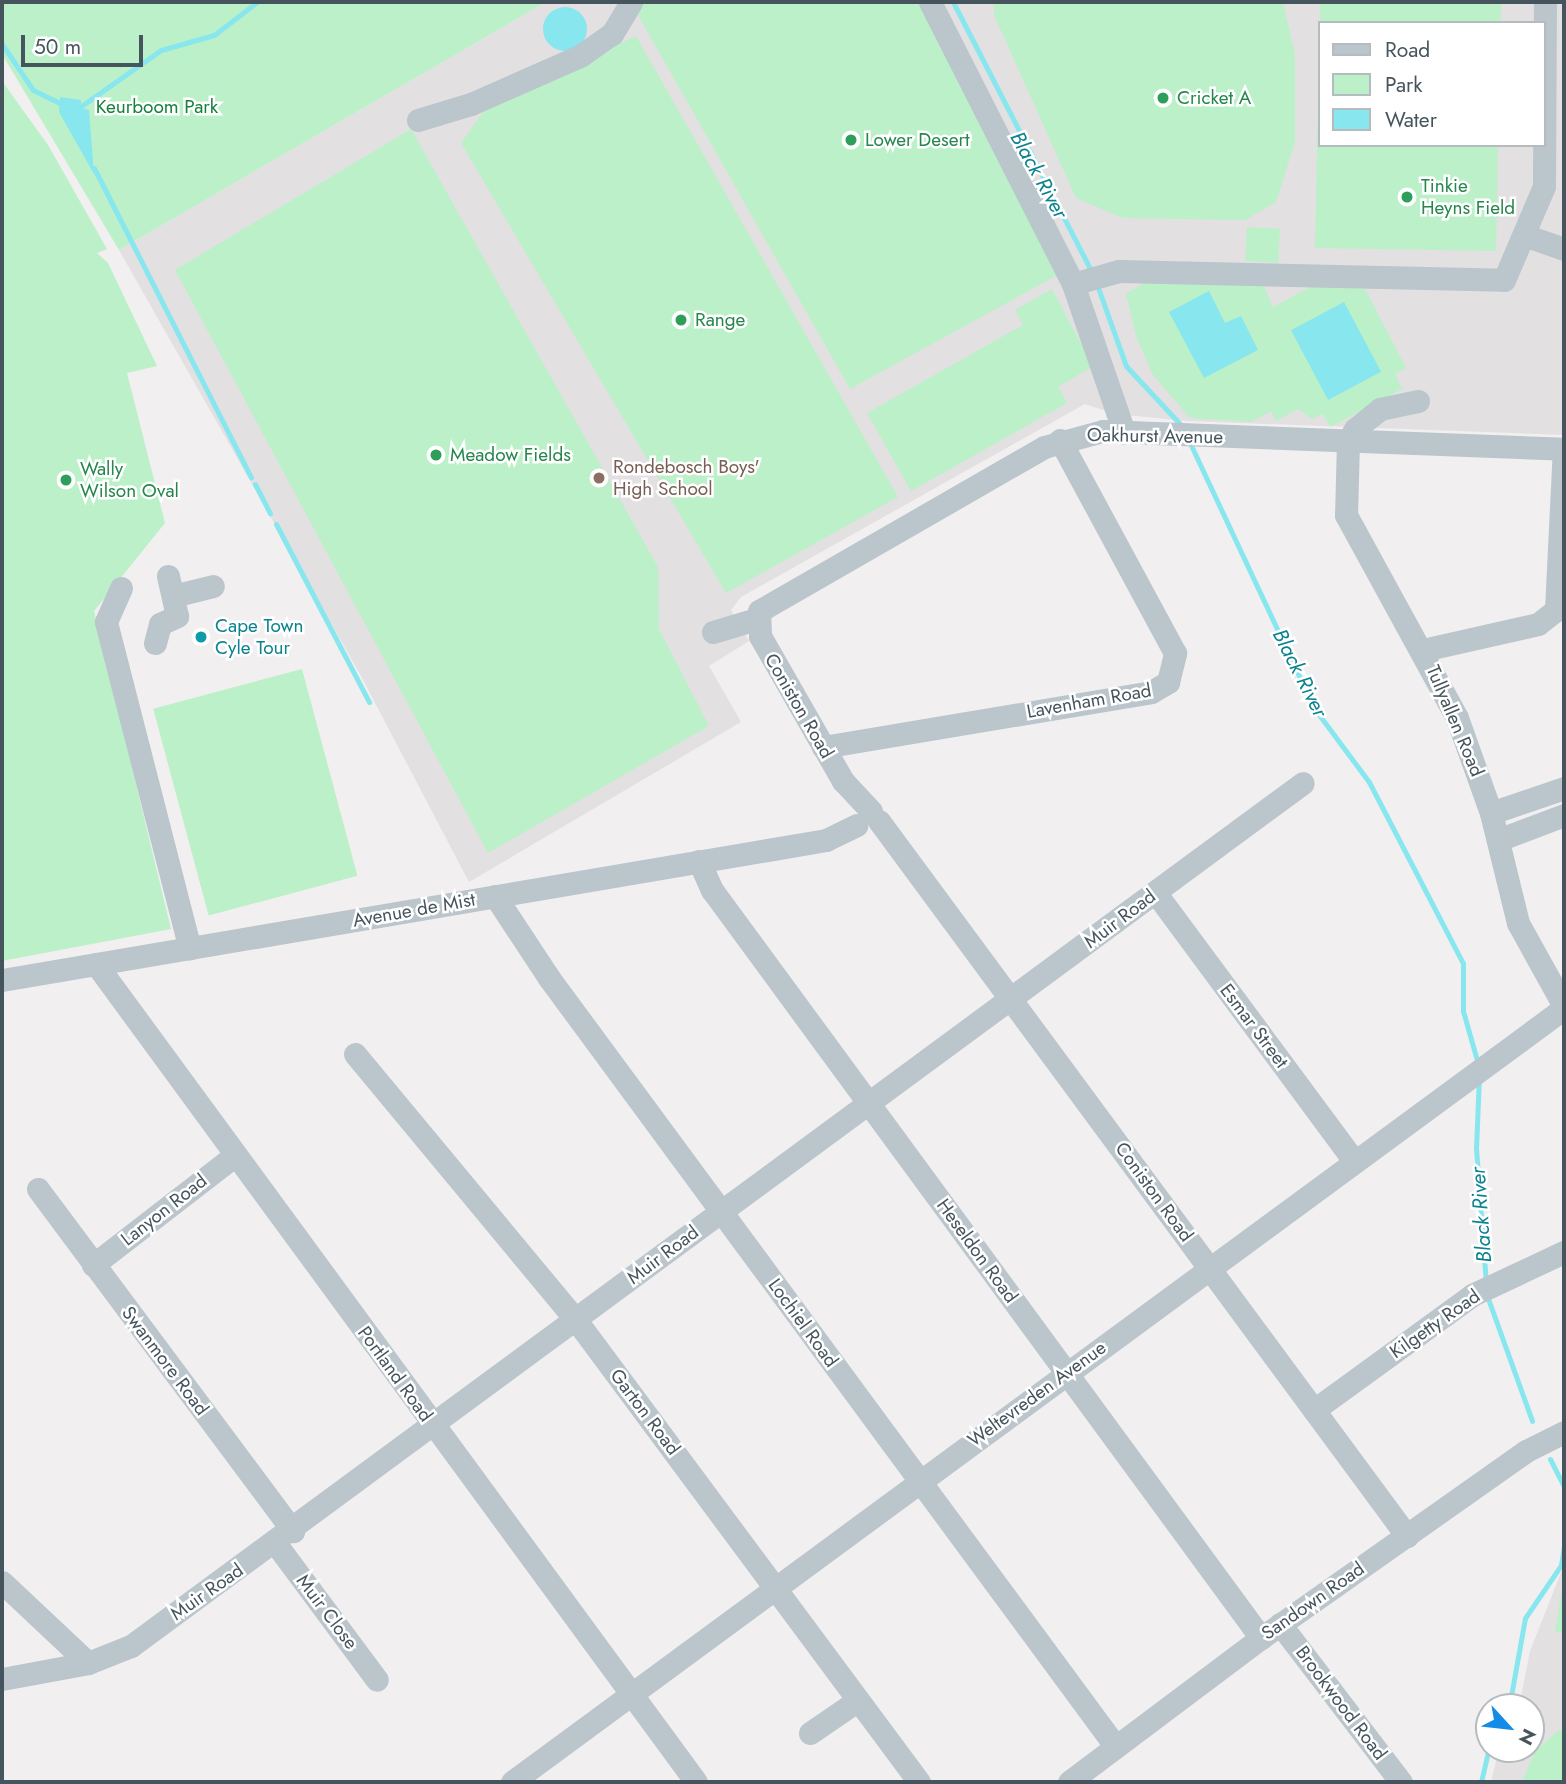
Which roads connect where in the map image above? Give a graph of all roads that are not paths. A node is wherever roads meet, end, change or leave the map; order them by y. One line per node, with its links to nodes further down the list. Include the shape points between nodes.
1 (631, 2): 4 (street, via 612,34 580,55 471,104)
2 (930, 2): 8 (street)
3 (1545, 2): 5 (street)
4 (418, 120)
5 (1554, 186): 6 (street)
6 (1524, 235): 7 (street); 8 (street, via 1504,288)
7 (1564, 249)
8 (1090, 278): 10 (street, via 1077,312 1123,414)
9 (1418, 401): 12 (street, via 1380,409)
10 (1124, 432): 11 (street, Oakhurst Avenue); 12 (street, Oakhurst Avenue)
11 (1060, 440): 16 (street, Oakhurst Avenue, via 768,601); 20 (street, Lavenham Road, via 1175,653 1168,682 1151,692)
12 (1348, 441): 13 (street, Oakhurst Avenue); 19 (street, Tullyallen Road, via 1349,525)
13 (1564, 449): 19 (street, via 1556,610 1538,624)
14 (213, 586): 18 (street, via 170,586 177,616 160,624)
15 (121, 589): 30 (street, via 106,622)
16 (756, 619): 17 (street); 20 (street, Coniston Road)
17 (713, 632)
18 (155, 643)
19 (1423, 650): 23 (street, Tullyallen Road, via 1457,718)
20 (823, 747): 25 (street, Coniston Road)
21 (1303, 783): 28 (street, Muir Road)
22 (1564, 788): 23 (street)
23 (1491, 813): 26 (street, Tullyallen Road)
24 (1564, 816): 26 (street)
25 (867, 823): 27 (street, Avenue de Mist, via 826,840); 33 (street, Coniston Road, via 901,848)
26 (1498, 841): 34 (street, Tullyallen Road, via 1518,923)
27 (699, 861): 29 (street, Avenue de Mist); 36 (street, Heseldon Road, via 712,890)
28 (1155, 892): 33 (street, Muir Road); 38 (street, Esmar Street)
29 (495, 896): 30 (street, Avenue de Mist); 40 (street, Lochiel Road, via 520,939)
30 (190, 948): 31 (street, Avenue de Mist)
31 (96, 964): 32 (street, Avenue de Mist); 37 (street, Portland Road)
32 (2, 980)
33 (1013, 999): 36 (street, Muir Road); 43 (street, Coniston Road)
34 (1564, 1007): 38 (street, Weltevreden Avenue)
35 (355, 1054): 44 (street, Garton Road)
36 (868, 1103): 40 (street, Muir Road); 45 (street, Heseldon Road)
37 (234, 1156): 42 (street, Lanyon Road); 47 (street, Portland Road)
38 (1353, 1160): 43 (street, Weltevreden Avenue)
39 (38, 1189): 42 (street, Swanmore Road)
40 (722, 1212): 44 (street, Muir Road); 49 (street, Lochiel Road)
41 (1564, 1252): 46 (street, Kilgetty Road, via 1472,1295)
42 (93, 1265): 51 (street, Swanmore Road)
43 (1208, 1266): 45 (street, Weltevreden Avenue); 46 (street, Coniston Road)
44 (576, 1320): 47 (street, Muir Road); 53 (street, Garton Road)
45 (1067, 1371): 49 (street, Weltevreden Avenue); 55 (street, Heseldon Road)
46 (1314, 1410): 50 (street, Coniston Road)
47 (433, 1425): 51 (street, Muir Road); 59 (street, Portland Road)
48 (1559, 1434): 50 (street, Sandown Road, via 1527,1451)
49 (919, 1480): 53 (street, Weltevreden Avenue); 62 (street, Lochiel Road)
50 (1407, 1536): 54 (street, Sandown Road)
51 (285, 1537): 56 (street, Muir Road, via 122,1652); 58 (street, Muir Close)
52 (2, 1583): 56 (street)
53 (775, 1587): 59 (street, Weltevreden Avenue); 60 (street, Garton Road)
54 (1280, 1624): 55 (street, Sandown Road); 67 (street, Brookwood Road)
55 (1261, 1637): 62 (street, Sandown Road)
56 (88, 1663): 57 (street, Muir Road)
57 (2, 1679)
58 (377, 1680)
59 (631, 1693): 63 (street, Weltevreden Avenue); 64 (street, Portland Road)
60 (858, 1700): 61 (street); 65 (street, Garton Road)
61 (810, 1733)
62 (1116, 1747): 66 (street, Sandown Road)
63 (512, 1782)
64 (696, 1782)
65 (919, 1782)
66 (1069, 1782)
67 (1401, 1782)

